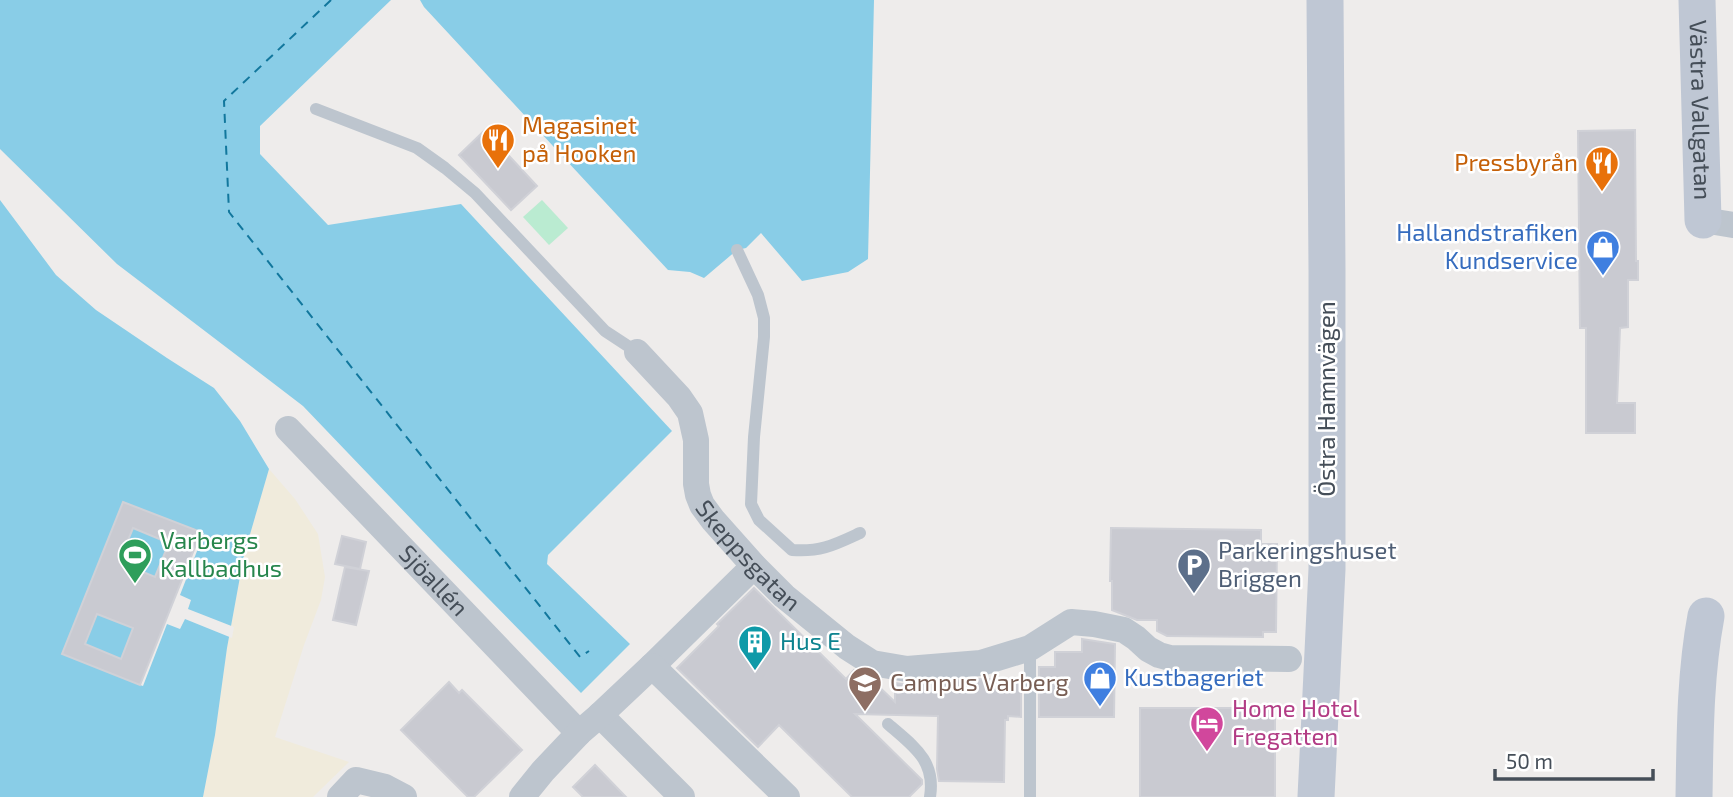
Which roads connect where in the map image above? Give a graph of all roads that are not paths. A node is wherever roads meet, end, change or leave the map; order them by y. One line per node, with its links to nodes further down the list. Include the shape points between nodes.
1 (1325, 0): 12 (street, Östra Hamnvägen, via 1327,569)
2 (1697, 0): 4 (street, Västra Vallgatan)
3 (316, 108): 6 (lane, via 417,148 445,167 605,331)
4 (1718, 223)
5 (737, 250): 8 (lane, via 764,318 751,504 759,520 792,550 811,551)
6 (637, 352): 9 (street, Skeppsgatan, via 690,413 698,495 713,520)
7 (288, 429): 16 (street, Sjöallén)
8 (860, 533)
9 (754, 566): 11 (street, Skeppsgatan, via 794,604 872,663 908,669 981,663); 13 (street)
10 (1706, 616): 25 (street, via 1700,646)
11 (1030, 648): 12 (street, Skeppsgatan, via 1071,622 1124,630 1148,649 1170,658); 23 (lane)
12 (1304, 659): 24 (street, Östra Hamnvägen)
13 (652, 666): 14 (street); 21 (street)
14 (600, 715): 16 (street); 20 (street)
15 (888, 724): 22 (lane, via 924,757 932,784)
16 (579, 733): 19 (street)
17 (388, 794): 18 (street, via 356,780)
18 (340, 797)
19 (522, 797)
20 (682, 797)
21 (787, 797)
22 (930, 797)
23 (1030, 797)
24 (1316, 797)
25 (1694, 797)

